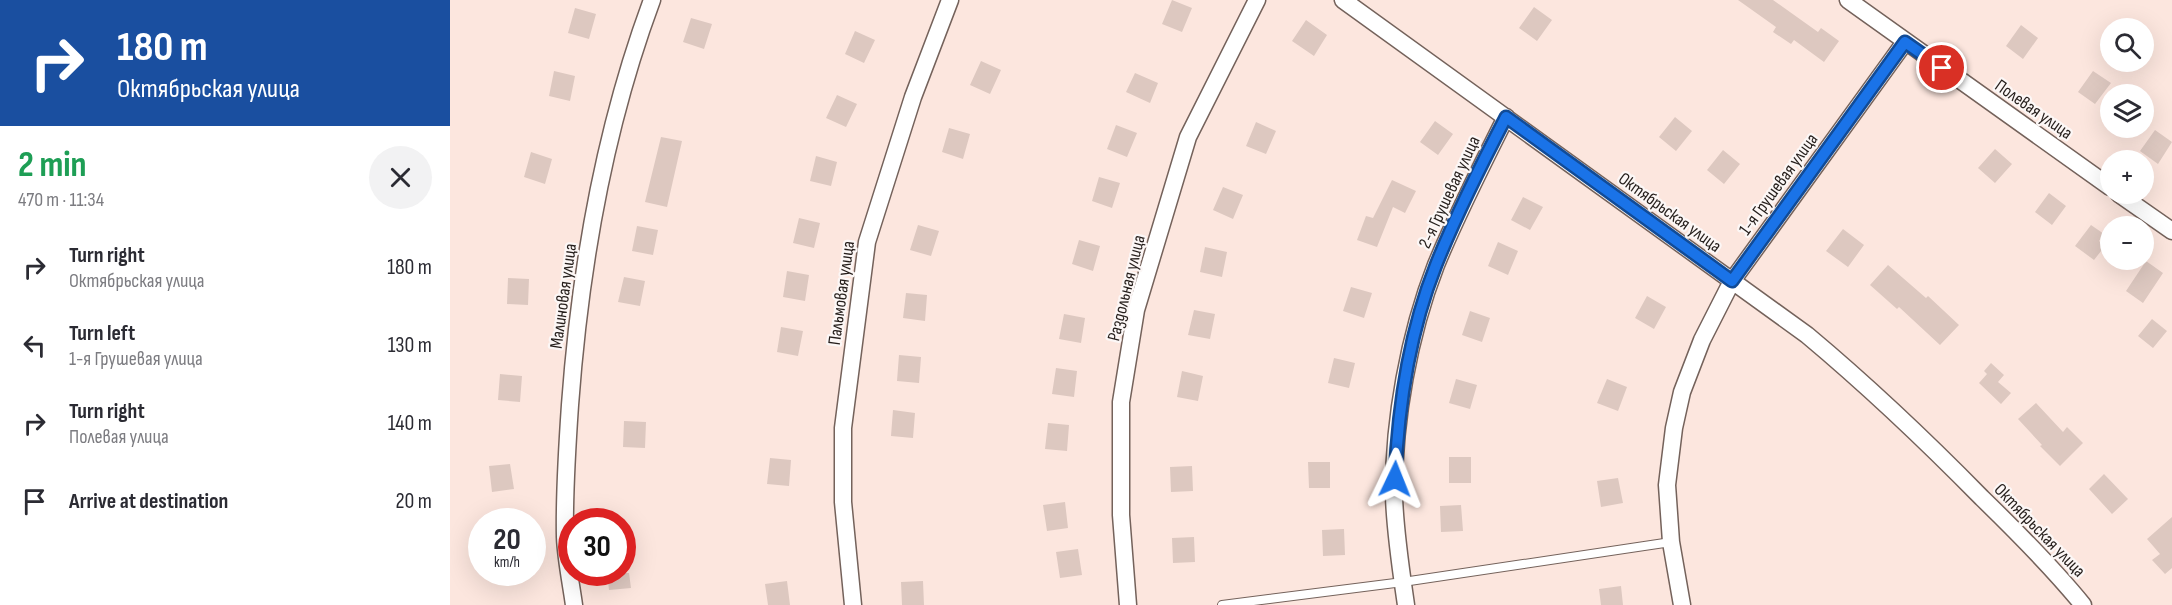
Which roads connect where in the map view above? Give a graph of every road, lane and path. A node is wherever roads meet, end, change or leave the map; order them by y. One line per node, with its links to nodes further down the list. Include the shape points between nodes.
1 (652, 0): 14 (street, Малиновая улица, via 614,124 585,261 567,456 565,538)
2 (950, 0): 15 (street, Пальмовая улица, via 913,97 867,242 843,428 843,502)
3 (1257, 0): 16 (street, Раздольная улица, via 1188,137 1136,310 1121,402 1121,515)
4 (1343, 0): 7 (street, Октябрьская улица)
5 (1848, 0): 6 (street, Полевая улица)
6 (1905, 42): 8 (street, Полевая улица); 11 (street, 1-я Грушевая улица)
7 (1506, 117): 11 (street, Октябрьская улица); 13 (street, 2-я Грушевая улица, via 1436,266 1414,335 1396,443 1394,497)
8 (2100, 180)
9 (2133, 204): 10 (street)
10 (2172, 231)
11 (1732, 281): 12 (street, 1-я Грушевая улица, via 1702,340 1682,392 1667,485); 20 (street, Октябрьская улица, via 1807,335 1860,380 2002,517)
12 (1671, 542): 13 (lane); 19 (street, 1-я Грушевая улица)
13 (1403, 582): 17 (lane); 18 (street, 2-я Грушевая улица)
14 (574, 605)
15 (853, 605)
16 (1128, 605)
17 (1222, 605)
18 (1406, 605)
19 (1682, 605)
20 (2083, 605)

